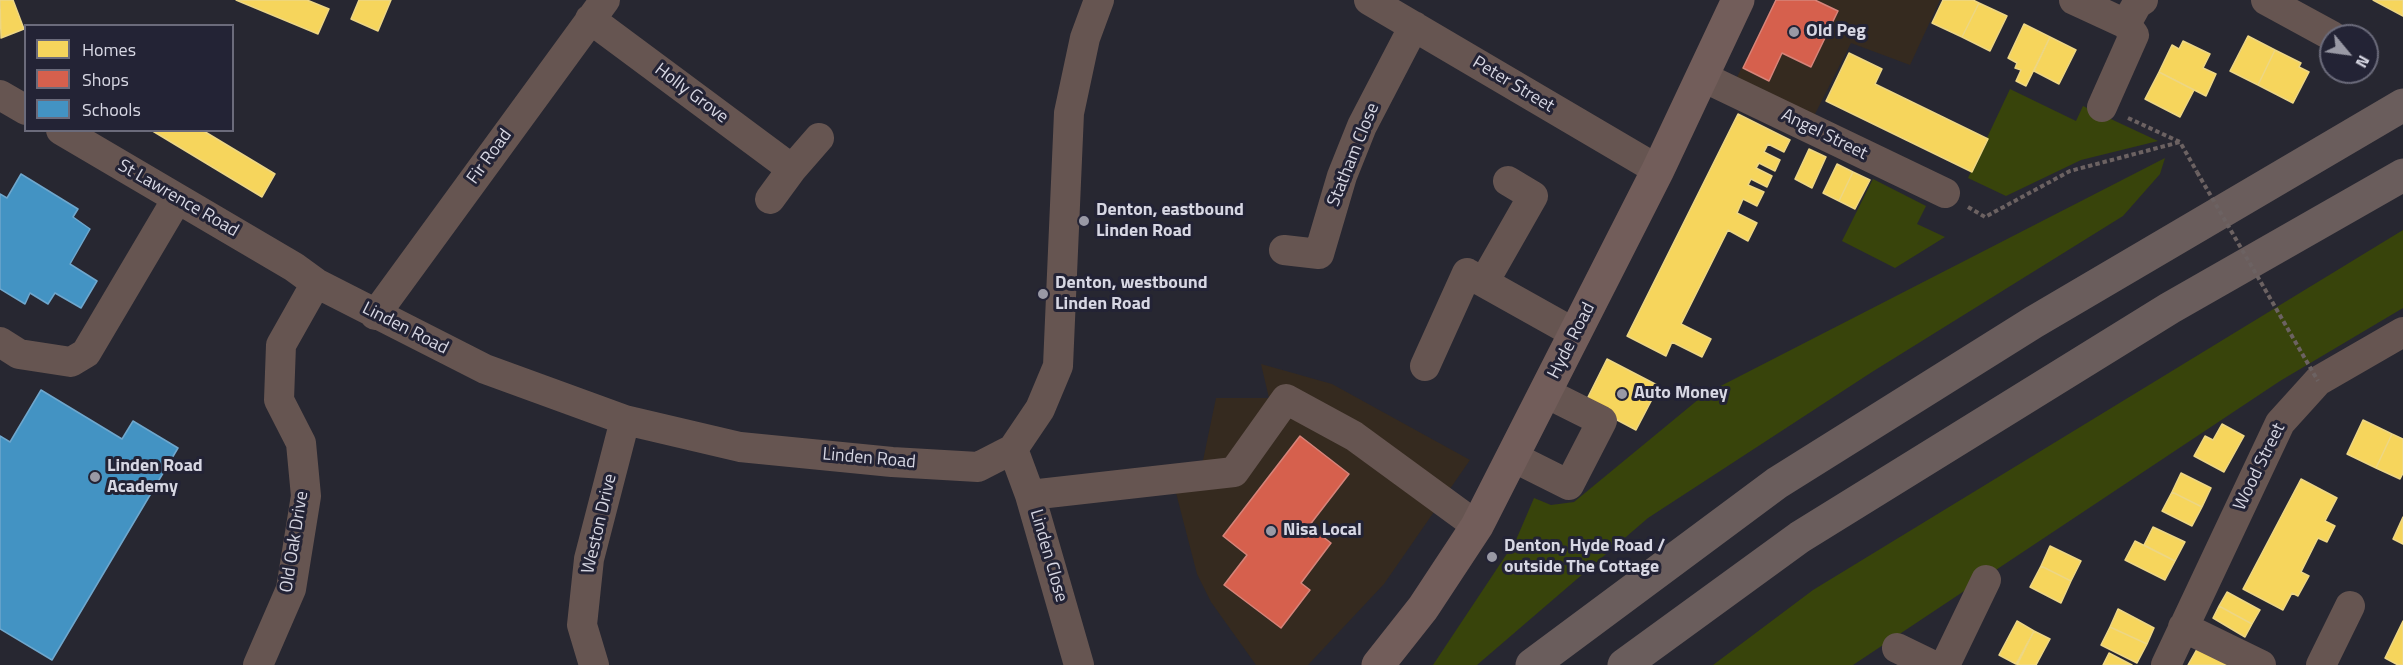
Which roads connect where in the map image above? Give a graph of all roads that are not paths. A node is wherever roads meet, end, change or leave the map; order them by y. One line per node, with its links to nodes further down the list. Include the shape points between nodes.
1 (1099, 0): 35 (street, via 1085,38 1069,113 1058,366 1040,409)
2 (1369, 0): 9 (street, Peter Street)
3 (1738, 0): 11 (main road, Hyde Road)
4 (2074, 0): 8 (street)
5 (2143, 0): 8 (street)
6 (2266, 0): 10 (street)
7 (597, 10): 18 (street, Holly Grove); 28 (street, Fir Road)
8 (2126, 24): 14 (street, via 2134,35)
9 (1414, 27): 19 (street, Peter Street); 25 (street, Statham Close, via 1362,126 1342,176 1319,254)
10 (2319, 29)
11 (1703, 77): 19 (main road, Hyde Road); 22 (street, Angel Street)
12 (0, 95): 15 (street)
13 (2403, 105): 47 (highway, via 2034,322 1777,483)
14 (2102, 107)
15 (24, 109)
16 (64, 132): 23 (street, St Lawrence Road)
17 (819, 138): 18 (street)
18 (792, 169): 24 (street)
19 (1658, 170): 30 (main road, Hyde Road)
20 (2403, 175): 48 (highway, via 2170,308 1800,537)
21 (1508, 181): 27 (street, via 1533,196)
22 (1945, 193)
23 (177, 199): 26 (street, St Lawrence Road); 31 (street, via 86,353 71,362 19,354)
24 (770, 199)
25 (1284, 250)
26 (305, 275): 28 (street, Linden Road); 43 (street, Old Oak Drive, via 281,345 279,400 301,443 306,496 291,589)
27 (1475, 278): 30 (street); 32 (street)
28 (375, 315): 34 (street, Linden Road, via 485,369)
29 (2403, 332): 41 (street, Wood Street, via 2318,381 2280,423)
30 (1576, 334): 33 (main road, Hyde Road)
31 (0, 342)
32 (1425, 366)
33 (1546, 393): 36 (main road, Hyde Road); 36 (street, via 1602,421 1575,474 1569,485)
34 (625, 420): 35 (street, Linden Road, via 740,447 892,462 978,466); 44 (street, Weston Drive, via 589,559 582,625)
35 (1013, 449): 37 (street, Linden Close)
36 (1513, 457): 38 (main road, Hyde Road)
37 (1030, 495): 38 (street, via 1234,472 1286,399 1354,436); 45 (street, Linden Close)
38 (1477, 526): 46 (main road, Hyde Road, via 1423,608)
39 (1986, 580): 50 (street)
40 (2350, 606): 52 (street)
41 (2174, 647): 51 (street)
42 (1897, 648): 49 (street)
43 (258, 665)
44 (594, 665)
45 (1079, 665)
46 (1378, 665)
47 (1532, 665)
48 (1624, 665)
49 (1932, 665)
50 (1945, 665)
51 (2261, 665)
52 (2321, 665)

